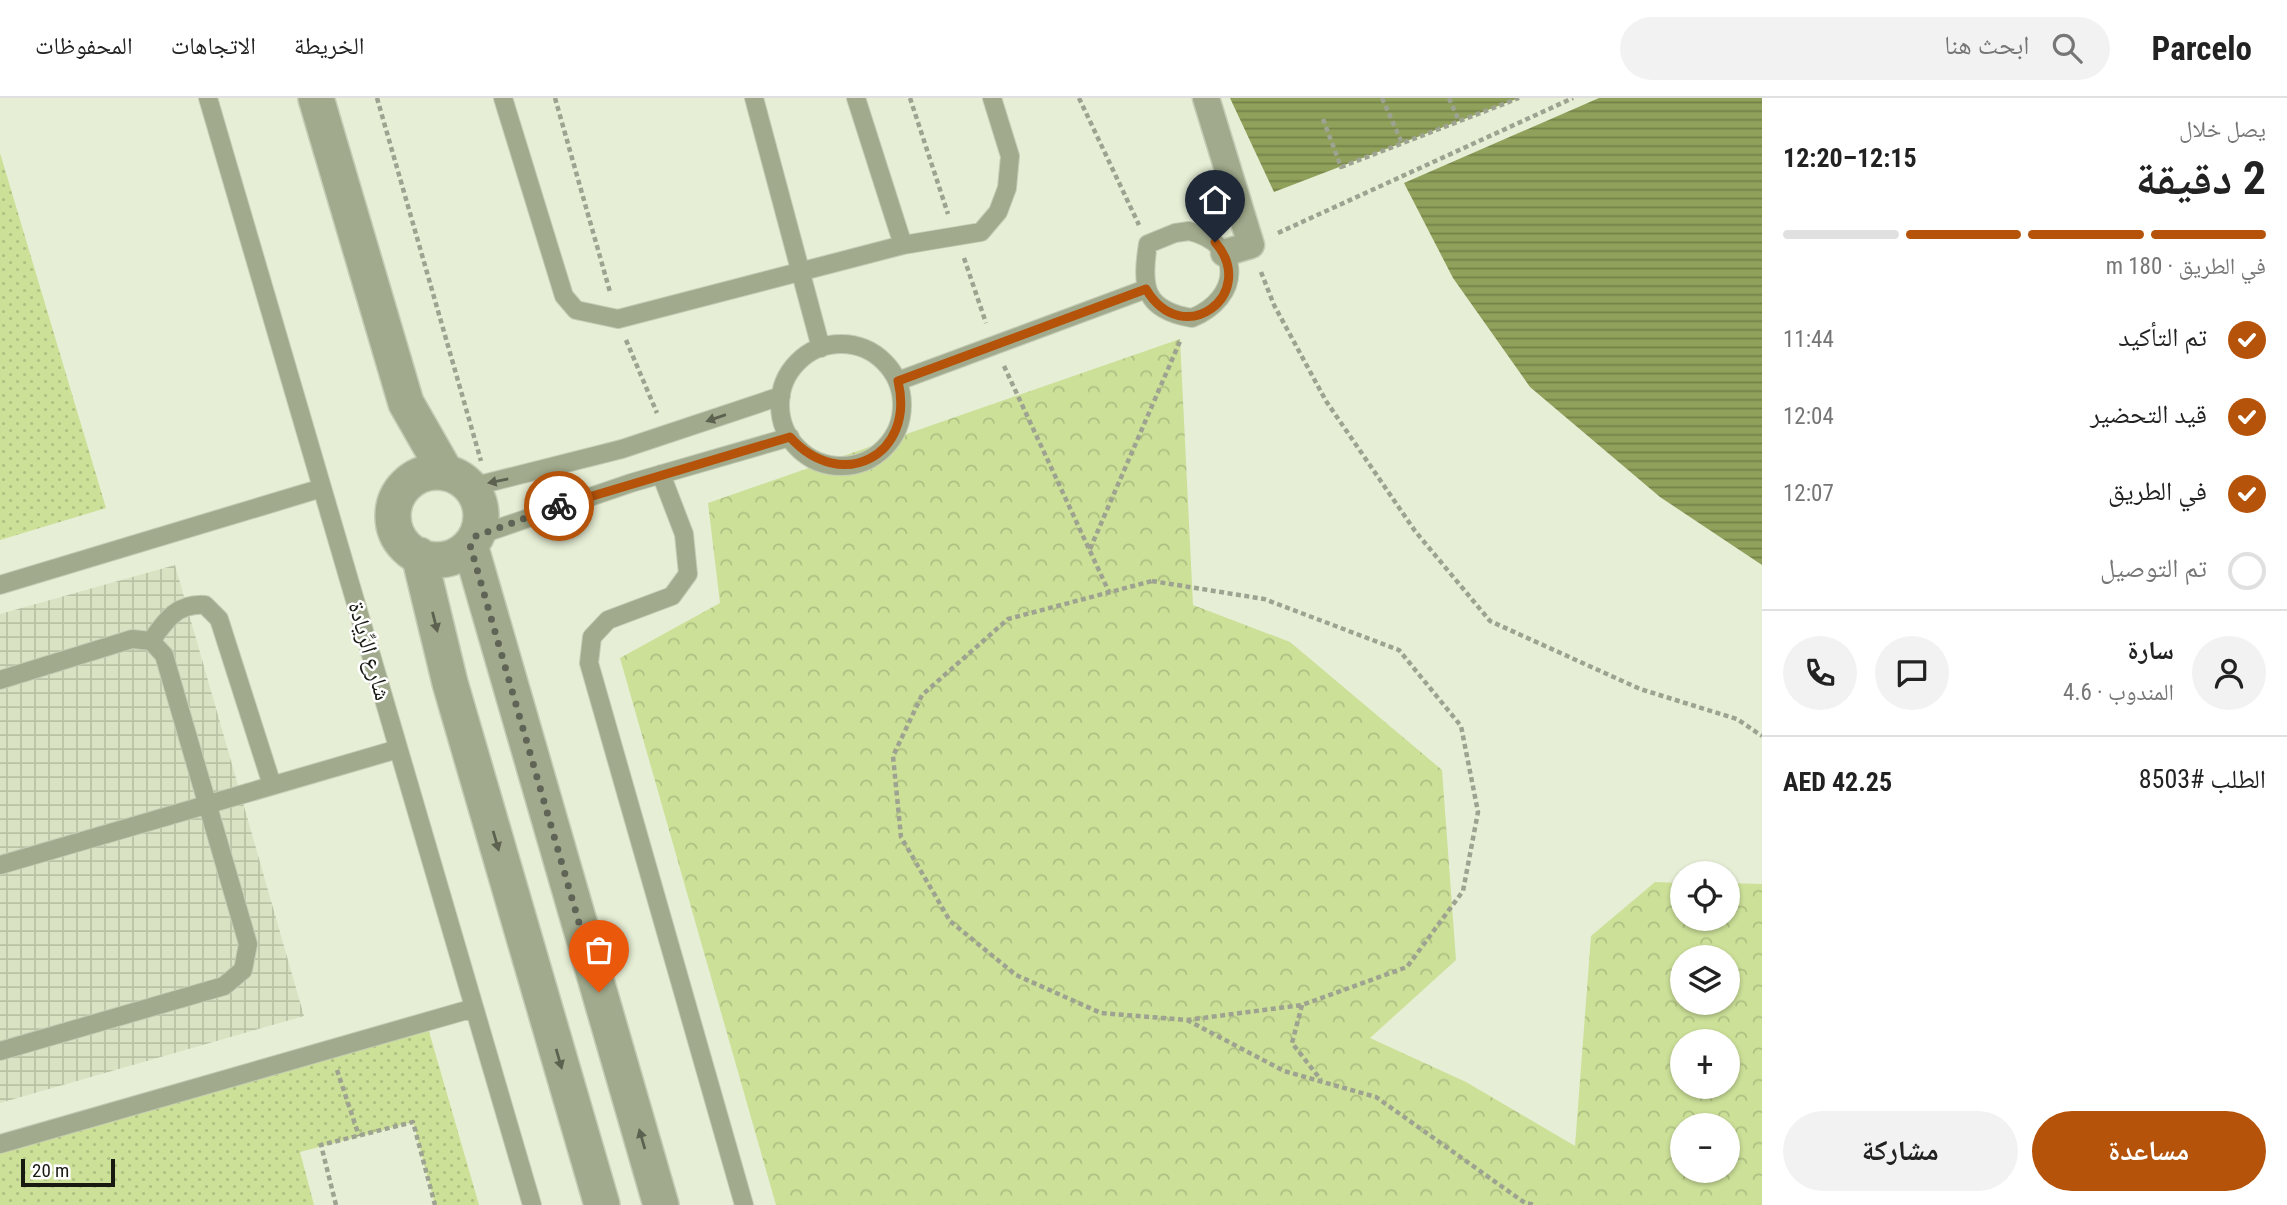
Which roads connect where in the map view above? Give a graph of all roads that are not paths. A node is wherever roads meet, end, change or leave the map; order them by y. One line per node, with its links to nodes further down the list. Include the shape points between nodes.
1 (208, 98): 20 (lane, شارع الرِّيادة)
2 (316, 98): 15 (street)
3 (503, 98): 10 (lane, via 564,296 576,310 618,319)
4 (754, 98): 10 (lane)
5 (856, 98): 8 (lane)
6 (992, 98): 8 (lane, via 1010,156 1007,188 998,212 981,232)
7 (1206, 98): 9 (street, via 1251,245)
8 (903, 245): 10 (lane)
9 (1224, 253): 11 (lane, via 1203,234 1189,231 1148,244 1143,275); 11 (lane, via 1229,280 1224,294 1216,305 1192,318 1164,310)
10 (800, 272): 12 (lane)
11 (1146, 289): 13 (lane)
12 (821, 348): 13 (lane, via 857,346 874,354); 14 (lane, via 794,367)
13 (898, 381): 16 (lane, via 901,421 892,439 860,463 841,466 812,457)
14 (781, 396): 16 (lane, via 783,424); 18 (lane, one-way to 18, via 666,435)
15 (406, 402): 18 (street); 19 (street)
16 (790, 437): 17 (lane)
17 (661, 474): 21 (lane); 36 (lane, via 684,534 688,574 672,596 608,620 592,637 589,663)
18 (458, 480): 19 (street, via 432,472); 21 (street, via 481,511)
19 (407, 484): 22 (street, via 398,496 394,523 407,548)
20 (322, 488): 23 (lane); 26 (lane, شارع الرِّيادة)
21 (473, 540): 22 (street, via 446,559); 35 (street, one-way to 21)
22 (419, 555): 34 (street, one-way to 34, via 450,684)
23 (0, 585)
24 (151, 641): 25 (lane, via 132,639); 27 (lane, via 171,613 192,604 205,605 219,620); 28 (lane, via 164,655)
25 (0, 680)
26 (398, 748): 27 (lane); 30 (lane, شارع الرِّيادة)
27 (272, 785): 28 (lane)
28 (206, 805): 29 (lane); 31 (lane, via 248,944 243,970 224,986)
29 (0, 865)
30 (474, 1008): 32 (lane); 33 (lane, شارع الرِّيادة)
31 (0, 1051)
32 (0, 1144)
33 (531, 1205)
34 (602, 1205)
35 (661, 1205)
36 (744, 1205)

